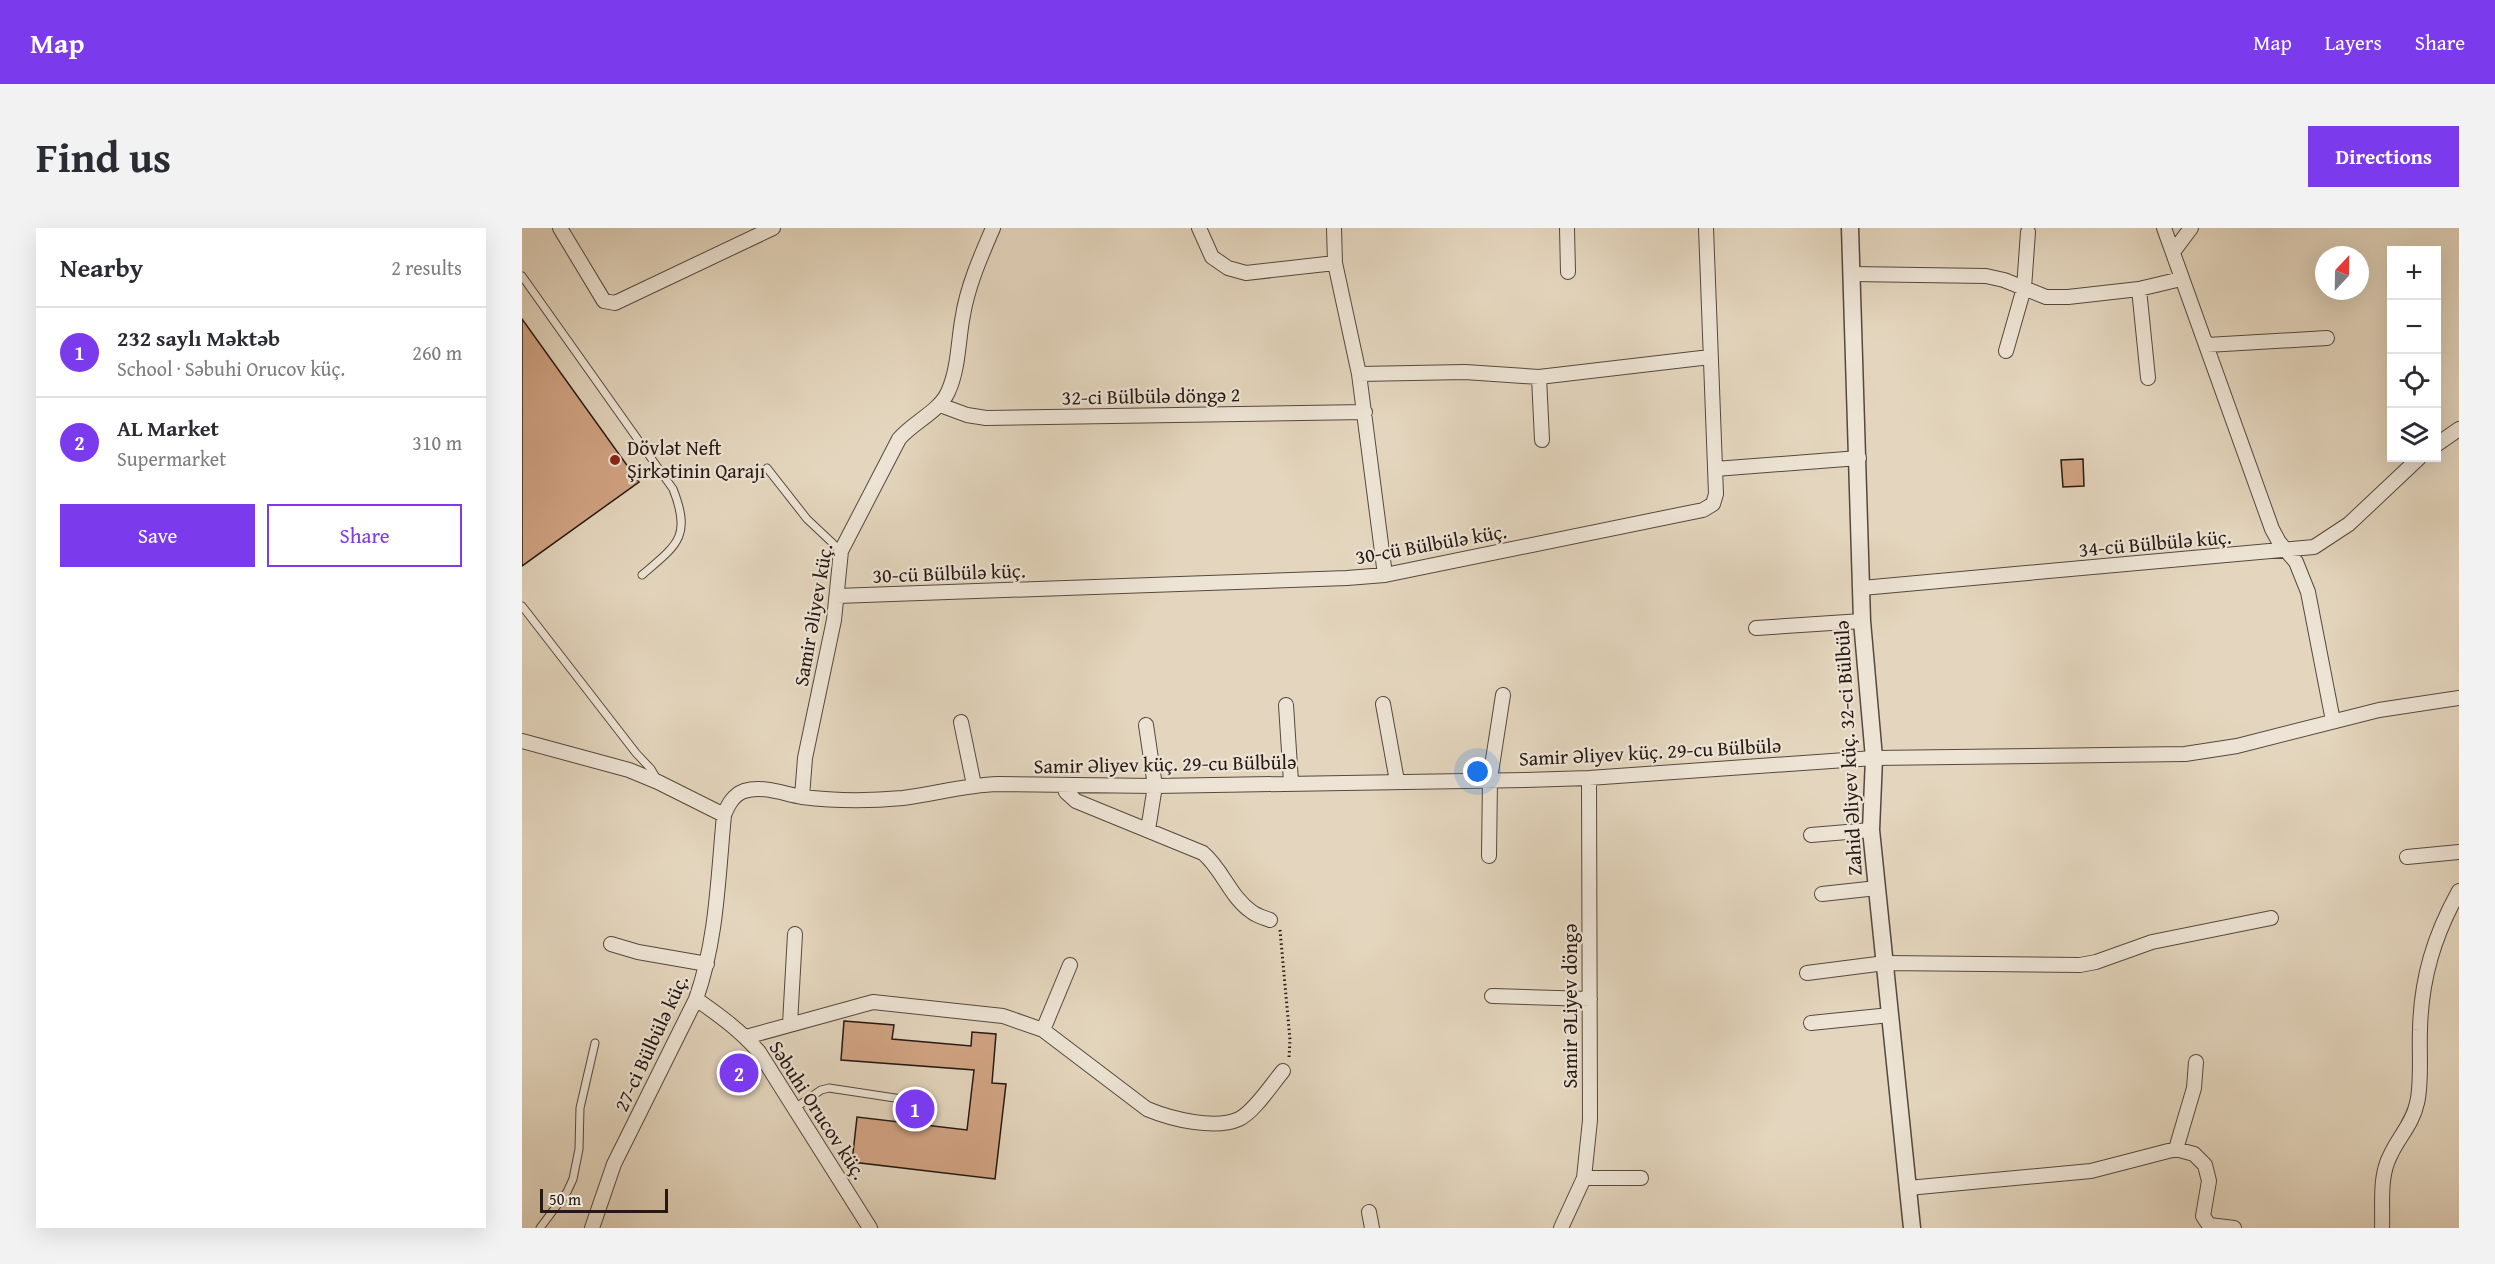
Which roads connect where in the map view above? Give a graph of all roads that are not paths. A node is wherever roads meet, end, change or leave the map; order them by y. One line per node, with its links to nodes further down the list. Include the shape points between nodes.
1 (560, 228): 2 (street, via 604,301 615,303)
2 (773, 228)
3 (993, 228): 27 (street, Samir Əliyev küç., via 963,313 951,384)
4 (1199, 228): 13 (street, via 1212,257 1228,268 1246,273)
5 (1334, 228): 13 (street)
6 (1567, 228): 14 (street)
7 (1706, 228): 23 (street, 30-cü Bülbülə küç.)
8 (1850, 228): 15 (street, Zahid Əliyev küç. 32-ci Bülbülə)
9 (2164, 228): 12 (street)
10 (2191, 228): 12 (street)
11 (2028, 232): 18 (street)
12 (2173, 252): 17 (street)
13 (1335, 262): 24 (street)
14 (1568, 272)
15 (1852, 274): 18 (street, via 1986,276); 32 (street, Zahid Əliyev küç. 32-ci Bülbülə)
16 (522, 276): 38 (lane, via 673,489 681,511 681,534 673,548)
17 (2181, 279): 19 (street); 21 (street)
18 (2024, 288): 19 (street, via 2046,297); 22 (street)
19 (2139, 289): 26 (street)
20 (2327, 338): 21 (street)
21 (2207, 345): 37 (street, via 2272,529)
22 (2006, 351)
23 (1710, 357): 25 (street); 35 (street, 30-cü Bülbülə küç.)
24 (1359, 374): 25 (street, via 1465,372); 28 (street)
25 (1539, 377): 30 (street)
26 (2148, 378)
27 (940, 405): 28 (street, 32-ci Bülbülə döngə 2, via 986,418); 36 (street, Samir Əliyev küç., via 899,439)
28 (1365, 412): 39 (street)
29 (2459, 429): 31 (street)
30 (1542, 440)
31 (2441, 442)
32 (1859, 458): 35 (street); 40 (street, Zahid Əliyev küç. 32-ci Bülbülə)
33 (2415, 462): 37 (street, 34-cü Bülbülə küç., via 2326,541 2314,548)
34 (768, 468): 36 (lane, via 807,519)
35 (1715, 469): 39 (street, 30-cü Bülbülə küç., via 1716,494 1713,504 1703,510)
36 (841, 551): 41 (street, Samir Əliyev küç.)
37 (2287, 551): 40 (street, 34-cü Bülbülə küç.); 49 (street, via 2301,571 2308,592)
38 (642, 575)
39 (1385, 575): 41 (street, 30-cü Bülbülə küç.)
40 (1862, 588): 43 (street, Zahid Əliyev küç. 32-ci Bülbülə)
41 (837, 596): 62 (street, Samir Əliyev küç., via 805,758)
42 (522, 606): 57 (lane)
43 (1862, 621): 44 (street); 53 (street, Zahid Əliyev küç. 32-ci Bülbülə)
44 (1756, 628)
45 (1503, 695): 55 (street)
46 (2459, 698): 49 (street, Samir Əliyev küç. 29-cu Bülbülə)
47 (1383, 704): 56 (street)
48 (1286, 705): 58 (street)
49 (2333, 721): 53 (street, Samir Əliyev küç. 29-cu Bülbülə, via 2236,746 2185,754)
50 (961, 722): 59 (street)
51 (1146, 725): 61 (street)
52 (522, 741): 57 (street, via 629,770)
53 (1874, 758): 54 (street, Samir Əliyev küç. 29-cu Bülbülə); 65 (street, Zahid Əliyev küç. 32-ci Bülbülə)
54 (1589, 778): 55 (street, Samir Əliyev küç. 29-cu Bülbülə); 83 (street, Samir ƏLiyev döngə)
55 (1490, 779): 56 (street, Samir Əliyev küç. 29-cu Bülbülə); 68 (street)
56 (1397, 780): 58 (street, Samir Əliyev küç. 29-cu Bülbülə)
57 (658, 782): 63 (street)
58 (1291, 782): 61 (street, Samir Əliyev küç. 29-cu Bülbülə)
59 (974, 785): 60 (street, Samir Əliyev küç. 29-cu Bülbülə); 62 (street, Samir Əliyev küç. 29-cu Bülbülə, via 903,798)
60 (1069, 786): 61 (street, Samir Əliyev küç. 29-cu Bülbülə); 64 (street, via 1066,792 1076,801)
61 (1155, 786): 64 (street)
62 (802, 797): 63 (street, via 766,790 744,791 729,804)
63 (724, 815): 78 (street, 27-ci Bülbülə küç.)
64 (1148, 830): 74 (street, via 1203,853 1215,862 1233,892 1252,912)
65 (1871, 830): 66 (street); 70 (street, Zahid Əliyev küç. 32-ci Bülbülə)
66 (1810, 835)
67 (2459, 852): 69 (street)
68 (1489, 856)
69 (2407, 858)
70 (1877, 888): 72 (street); 77 (street, Zahid Əliyev küç. 32-ci Bülbülə)
71 (2459, 891): 106 (street, via 2430,953 2420,1017 2418,1103 2389,1156 2383,1176)
72 (1822, 894)
73 (2271, 918): 77 (street, via 2152,942 2080,965)
74 (1270, 920)
75 (795, 934): 86 (street)
76 (611, 944): 78 (street)
77 (1885, 963): 80 (street); 84 (street, Zahid Əliyev küç. 32-ci Bülbülə)
78 (707, 964): 82 (street, 27-ci Bülbülə küç.)
79 (1070, 965): 87 (street)
80 (1807, 973)
81 (1492, 996): 83 (street)
82 (696, 999): 88 (street, Səbuhi Orucov küç.); 100 (street, 27-ci Bülbülə küç., via 614,1164)
83 (1590, 999): 95 (street, Samir ƏLiyev döngə, via 1590,1120)
84 (1890, 1015): 85 (street); 97 (street, Zahid Əliyev küç. 32-ci Bülbülə)
85 (1811, 1023)
86 (790, 1024): 87 (street, via 873,1002 1003,1016); 88 (street)
87 (1043, 1030): 91 (street, via 1148,1109 1217,1125 1240,1119)
88 (746, 1037): 93 (street, Səbuhi Orucov küç.)
89 (595, 1044): 99 (lane, via 580,1108 579,1149 573,1179)
90 (2196, 1062): 94 (street, via 2194,1088)
91 (1283, 1071)
92 (928, 1103): 93 (lane, via 829,1088)
93 (795, 1108): 101 (street, Səbuhi Orucov küç.)
94 (2176, 1149): 97 (street, via 2091,1171); 105 (street, via 2194,1154 2205,1165 2209,1180 2203,1216 2209,1225)
95 (1584, 1178): 96 (street); 103 (street, Samir ƏLiyev döngə)
96 (1641, 1178)
97 (1908, 1188): 104 (street, Zahid Əliyev küç. 32-ci Bülbülə)
98 (1369, 1212): 102 (street)
99 (540, 1228)
100 (592, 1228)
101 (870, 1228)
102 (1372, 1228)
103 (1561, 1228)
104 (1912, 1228)
105 (2234, 1228)
106 (2382, 1228)

